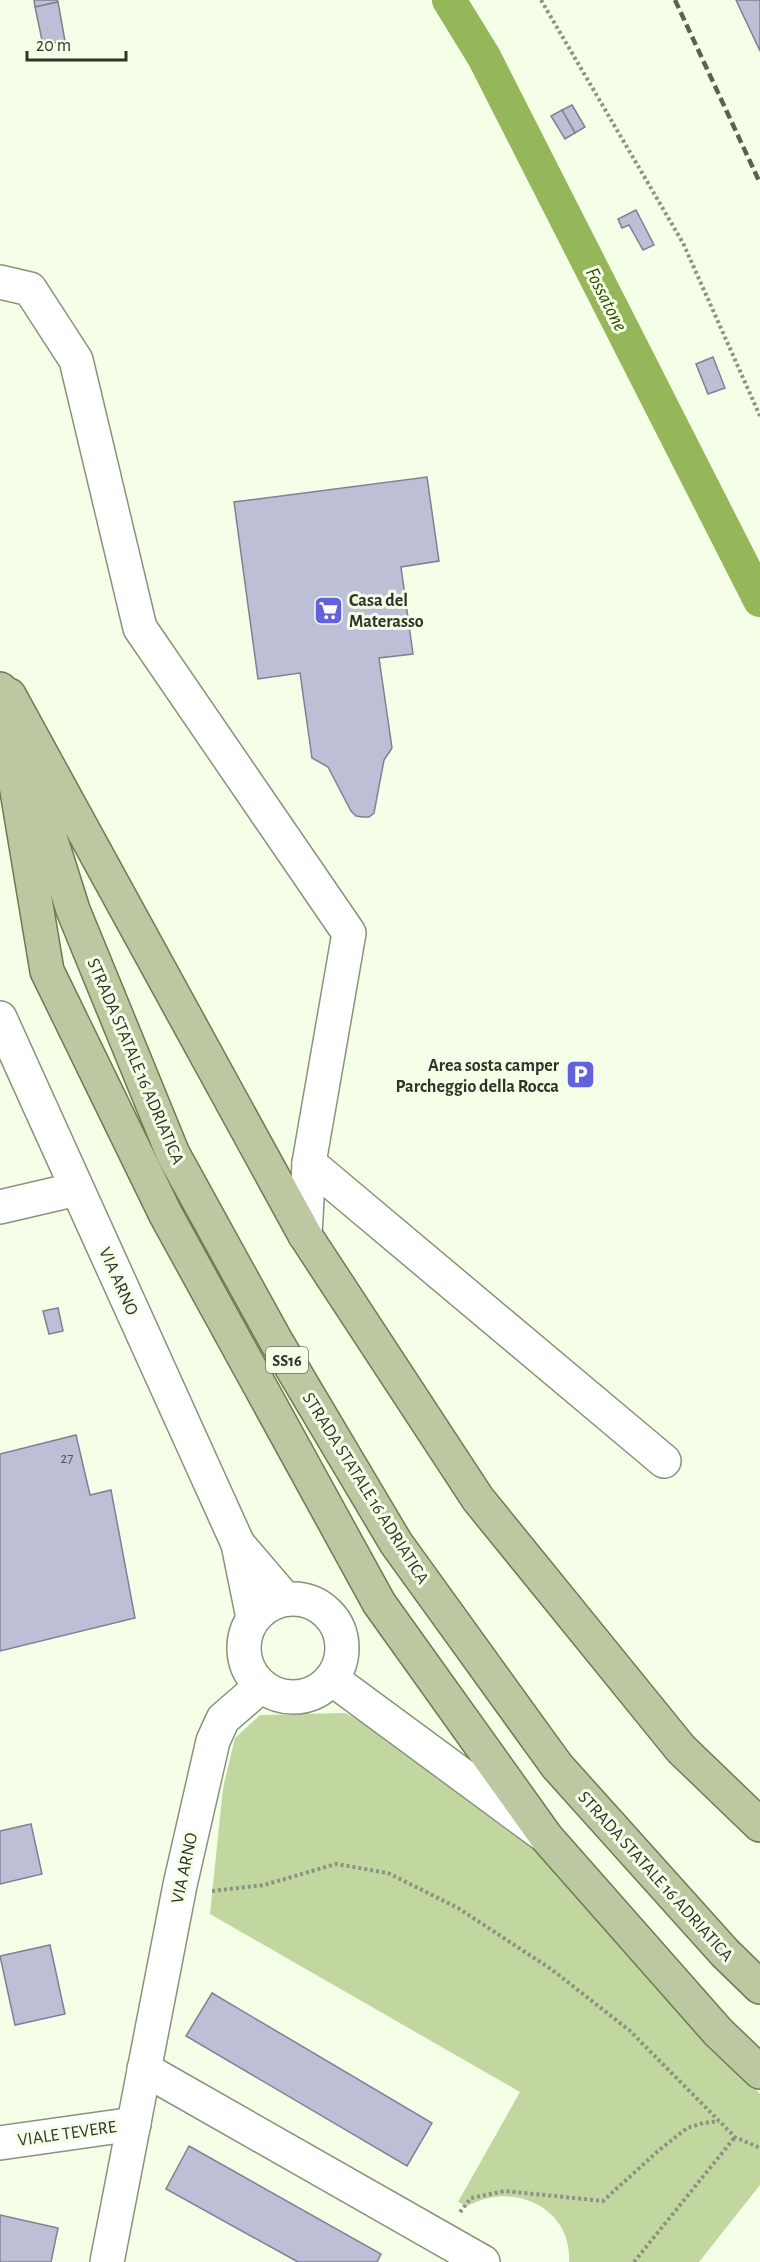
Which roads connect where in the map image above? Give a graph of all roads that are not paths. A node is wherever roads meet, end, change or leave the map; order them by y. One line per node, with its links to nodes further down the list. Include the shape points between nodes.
1 (0, 282): 5 (street, via 30,289 76,360 140,628 350,933)
2 (0, 679): 8 (main road); 17 (main road, STRADA STATALE 16 ADRIATICA / SS16, via 73,910 173,1154 276,1341 396,1543 557,1767)
3 (0, 689): 16 (main road, via 47,971 166,1215 379,1603)
4 (0, 1018): 6 (street, VIA ARNO)
5 (309, 1163): 8 (street); 9 (street)
6 (77, 1189): 7 (street); 10 (street, VIA ARNO)
7 (0, 1207)
8 (305, 1235): 15 (main road, via 478,1499 681,1749)
9 (664, 1461)
10 (238, 1544): 11 (street); 12 (street)
11 (285, 1599): 12 (street, via 262,1609); 13 (street, via 302,1599 318,1605 340,1630 343,1647)
12 (253, 1618): 14 (street, via 243,1646 251,1675)
13 (333, 1679): 14 (street, via 306,1696 291,1698); 16 (street)
14 (261, 1686): 18 (street, VIA ARNO, via 223,1719 213,1741)
15 (760, 1825)
16 (547, 1838): 19 (main road, via 718,2032)
17 (760, 1987)
18 (144, 2068): 20 (street, VIA ARNO); 23 (street)
19 (760, 2072)
20 (134, 2124): 21 (street, VIALE TEVERE); 22 (street, VIA ARNO)
21 (0, 2143)
22 (107, 2262)
23 (483, 2262)

